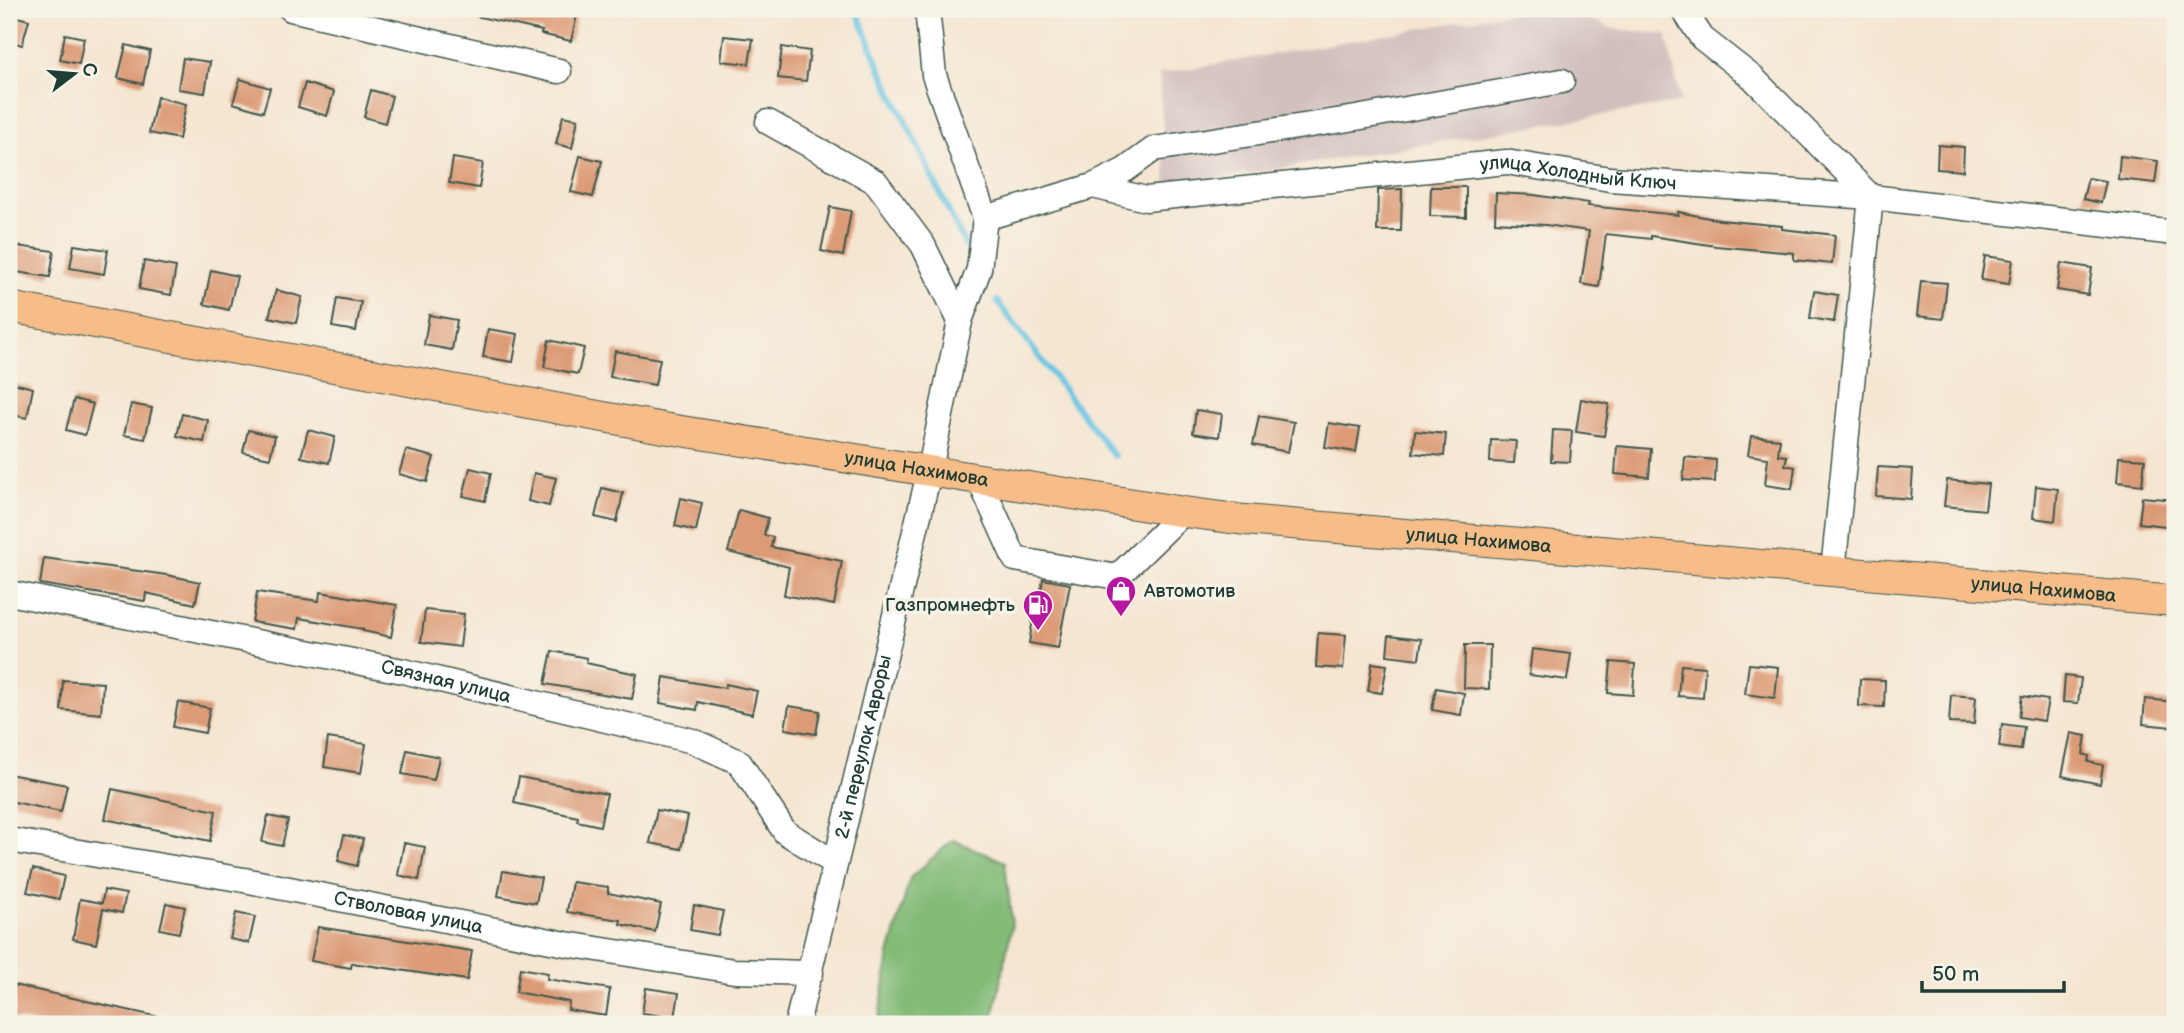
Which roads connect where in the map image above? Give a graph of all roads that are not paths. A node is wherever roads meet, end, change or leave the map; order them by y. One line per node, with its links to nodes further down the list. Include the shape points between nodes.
1 (291, 9): 4 (street)
2 (927, 9): 9 (street, via 934,75)
3 (1683, 9): 8 (street, via 1702,38 1753,78)
4 (559, 71)
5 (1562, 81): 7 (street, via 1154,149)
6 (768, 122): 12 (street, via 876,182 923,245)
7 (1093, 186): 8 (street, улица Холодный Ключ, via 1146,199 1506,162 1611,179); 9 (street)
8 (1871, 197): 10 (street, улица Холодный Ключ); 16 (street)
9 (985, 218): 12 (street, 2-й переулок Авроры, via 979,269)
10 (2175, 233)
11 (9, 307): 13 (main road, улица Нахимова, via 663,428)
12 (960, 321): 13 (street, 2-й переулок Авроры)
13 (930, 469): 14 (main road, улица Нахимова); 20 (street, 2-й переулок Авроры)
14 (979, 479): 15 (main road, улица Нахимова); 15 (street, via 1015,559 1117,577)
15 (1184, 512): 16 (main road, улица Нахимова)
16 (1833, 571): 18 (main road, улица Нахимова)
17 (9, 593): 20 (street, Связная улица, via 403,670 693,741 739,762 785,832)
18 (2175, 601)
19 (9, 840): 21 (street, Стволовая улица, via 244,880 566,944 734,971)
20 (835, 863): 21 (street, 2-й переулок Авроры)
21 (811, 973): 22 (street, 2-й переулок Авроры)
22 (797, 1024)

